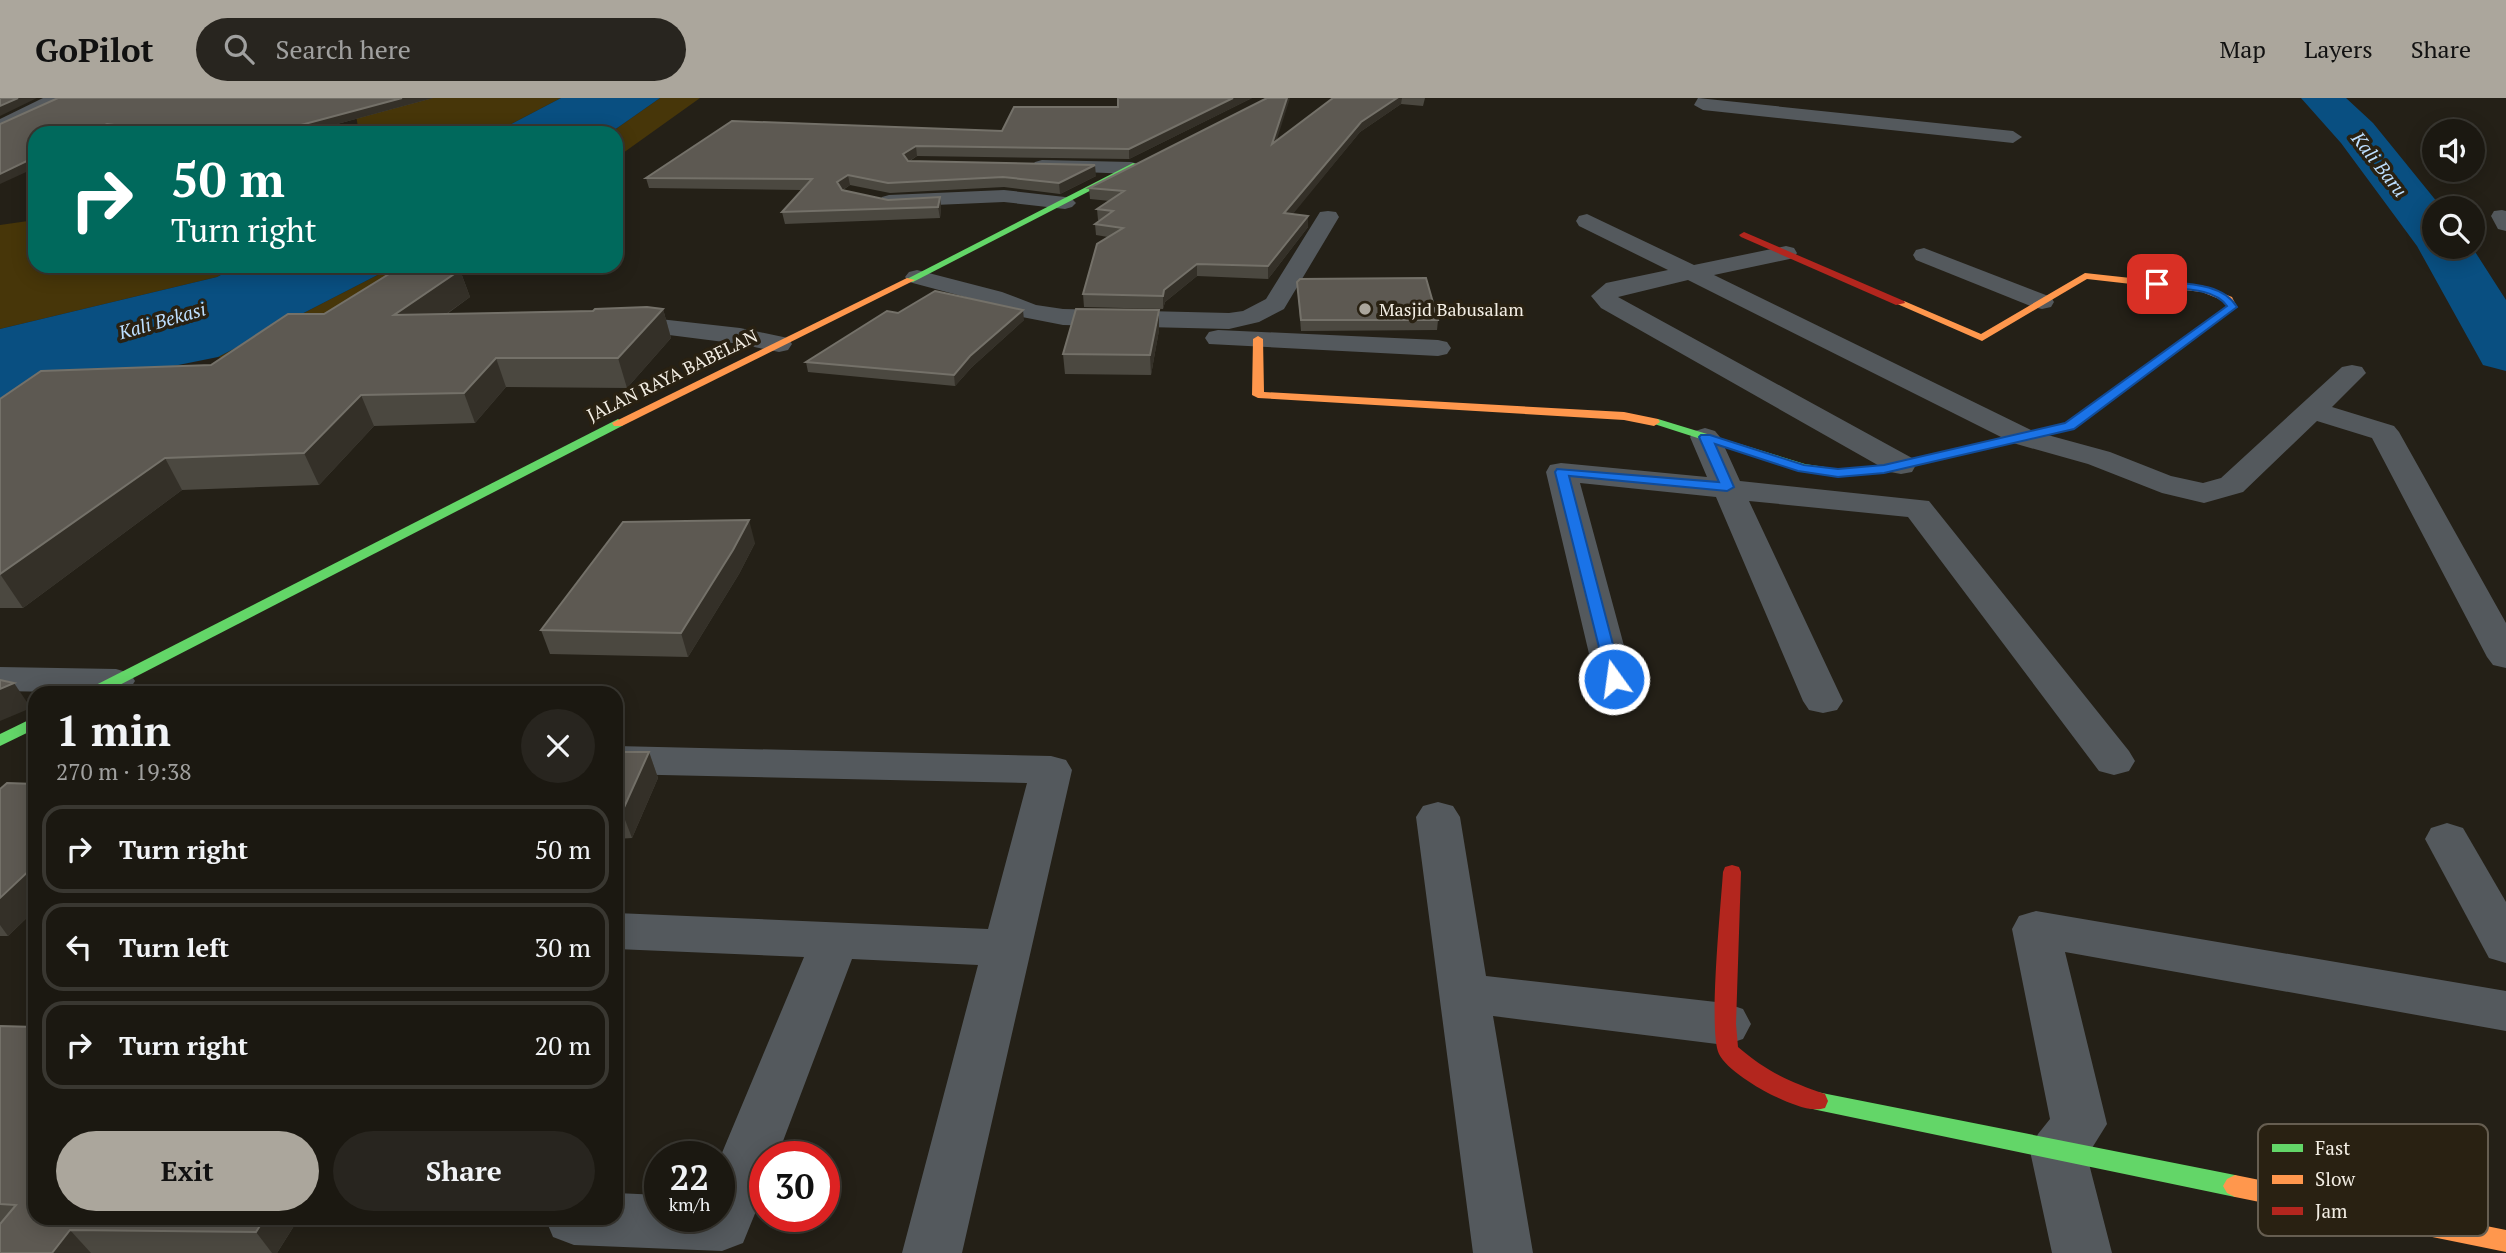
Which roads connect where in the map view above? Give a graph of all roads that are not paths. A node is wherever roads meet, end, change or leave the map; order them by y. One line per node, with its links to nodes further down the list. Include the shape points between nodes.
1 (57, 98): 6 (street)
2 (1815, 98): 5 (street)
3 (1712, 108): 5 (street)
4 (1920, 108): 7 (street)
5 (1808, 116): 7 (street)
6 (0, 126)
7 (1918, 127): 8 (street)
8 (2013, 137)
9 (1154, 156): 11 (street, JALAN RAYA BABELAN)
10 (1024, 166): 11 (street)
11 (1131, 167): 13 (street, JALAN RAYA BABELAN)
12 (866, 198): 13 (street, via 906,201 1016,196)
13 (1065, 203): 20 (street, JALAN RAYA BABELAN)
14 (1328, 217): 22 (street, via 1275,304 1250,317 1214,322)
15 (1587, 221): 19 (street)
16 (1744, 235): 17 (street)
17 (1786, 253): 19 (street); 21 (street, via 1982,338)
18 (1924, 255): 21 (street)
19 (1691, 273): 30 (street); 31 (street, via 1615,288 1602,296)
20 (917, 277): 22 (street, via 1031,312); 25 (street, JALAN RAYA BABELAN)
21 (2042, 302): 30 (street, via 2085,276 2204,289 2228,299 2232,307 2070,426)
22 (1063, 317): 24 (street, via 1085,332)
23 (596, 319): 25 (street)
24 (1258, 340): 26 (street); 29 (street, via 1258,395 1624,416)
25 (779, 344): 37 (street, JALAN RAYA BABELAN)
26 (1438, 348)
27 (2352, 373): 28 (street)
28 (2312, 410): 30 (street, via 2232,485 2204,493 2162,484 2099,458); 33 (street, via 2384,432)
29 (1705, 437): 31 (street, via 1803,468 1838,473); 32 (street)
30 (2023, 437): 31 (street)
31 (1901, 465)
32 (1727, 487): 35 (street, via 1561,472); 38 (street); 42 (street, via 1918,508)
33 (2506, 657)
34 (0, 679): 36 (street)
35 (1614, 679)
36 (91, 686)
37 (106, 686)
38 (1823, 702)
39 (28, 726): 40 (street)
40 (0, 741)
41 (623, 760): 49 (street, via 1051,770)
42 (2114, 761)
43 (1438, 817): 50 (street)
44 (2447, 839): 48 (street)
45 (1732, 872): 52 (street)
46 (623, 931): 47 (street)
47 (835, 940): 49 (street); 55 (street, via 722,1224)
48 (2506, 945)
49 (1008, 948): 58 (street)
50 (1465, 993): 52 (street); 59 (street)
51 (2506, 1012): 53 (street, via 2036,929 2079,1124)
52 (1725, 1024): 53 (street, via 1728,1051 1756,1077 1794,1096)
53 (2058, 1151): 54 (street); 60 (street)
54 (2258, 1191)
55 (623, 1220)
56 (2481, 1236): 57 (street)
57 (2506, 1241)
58 (932, 1253)
59 (1503, 1253)
60 (2082, 1253)

